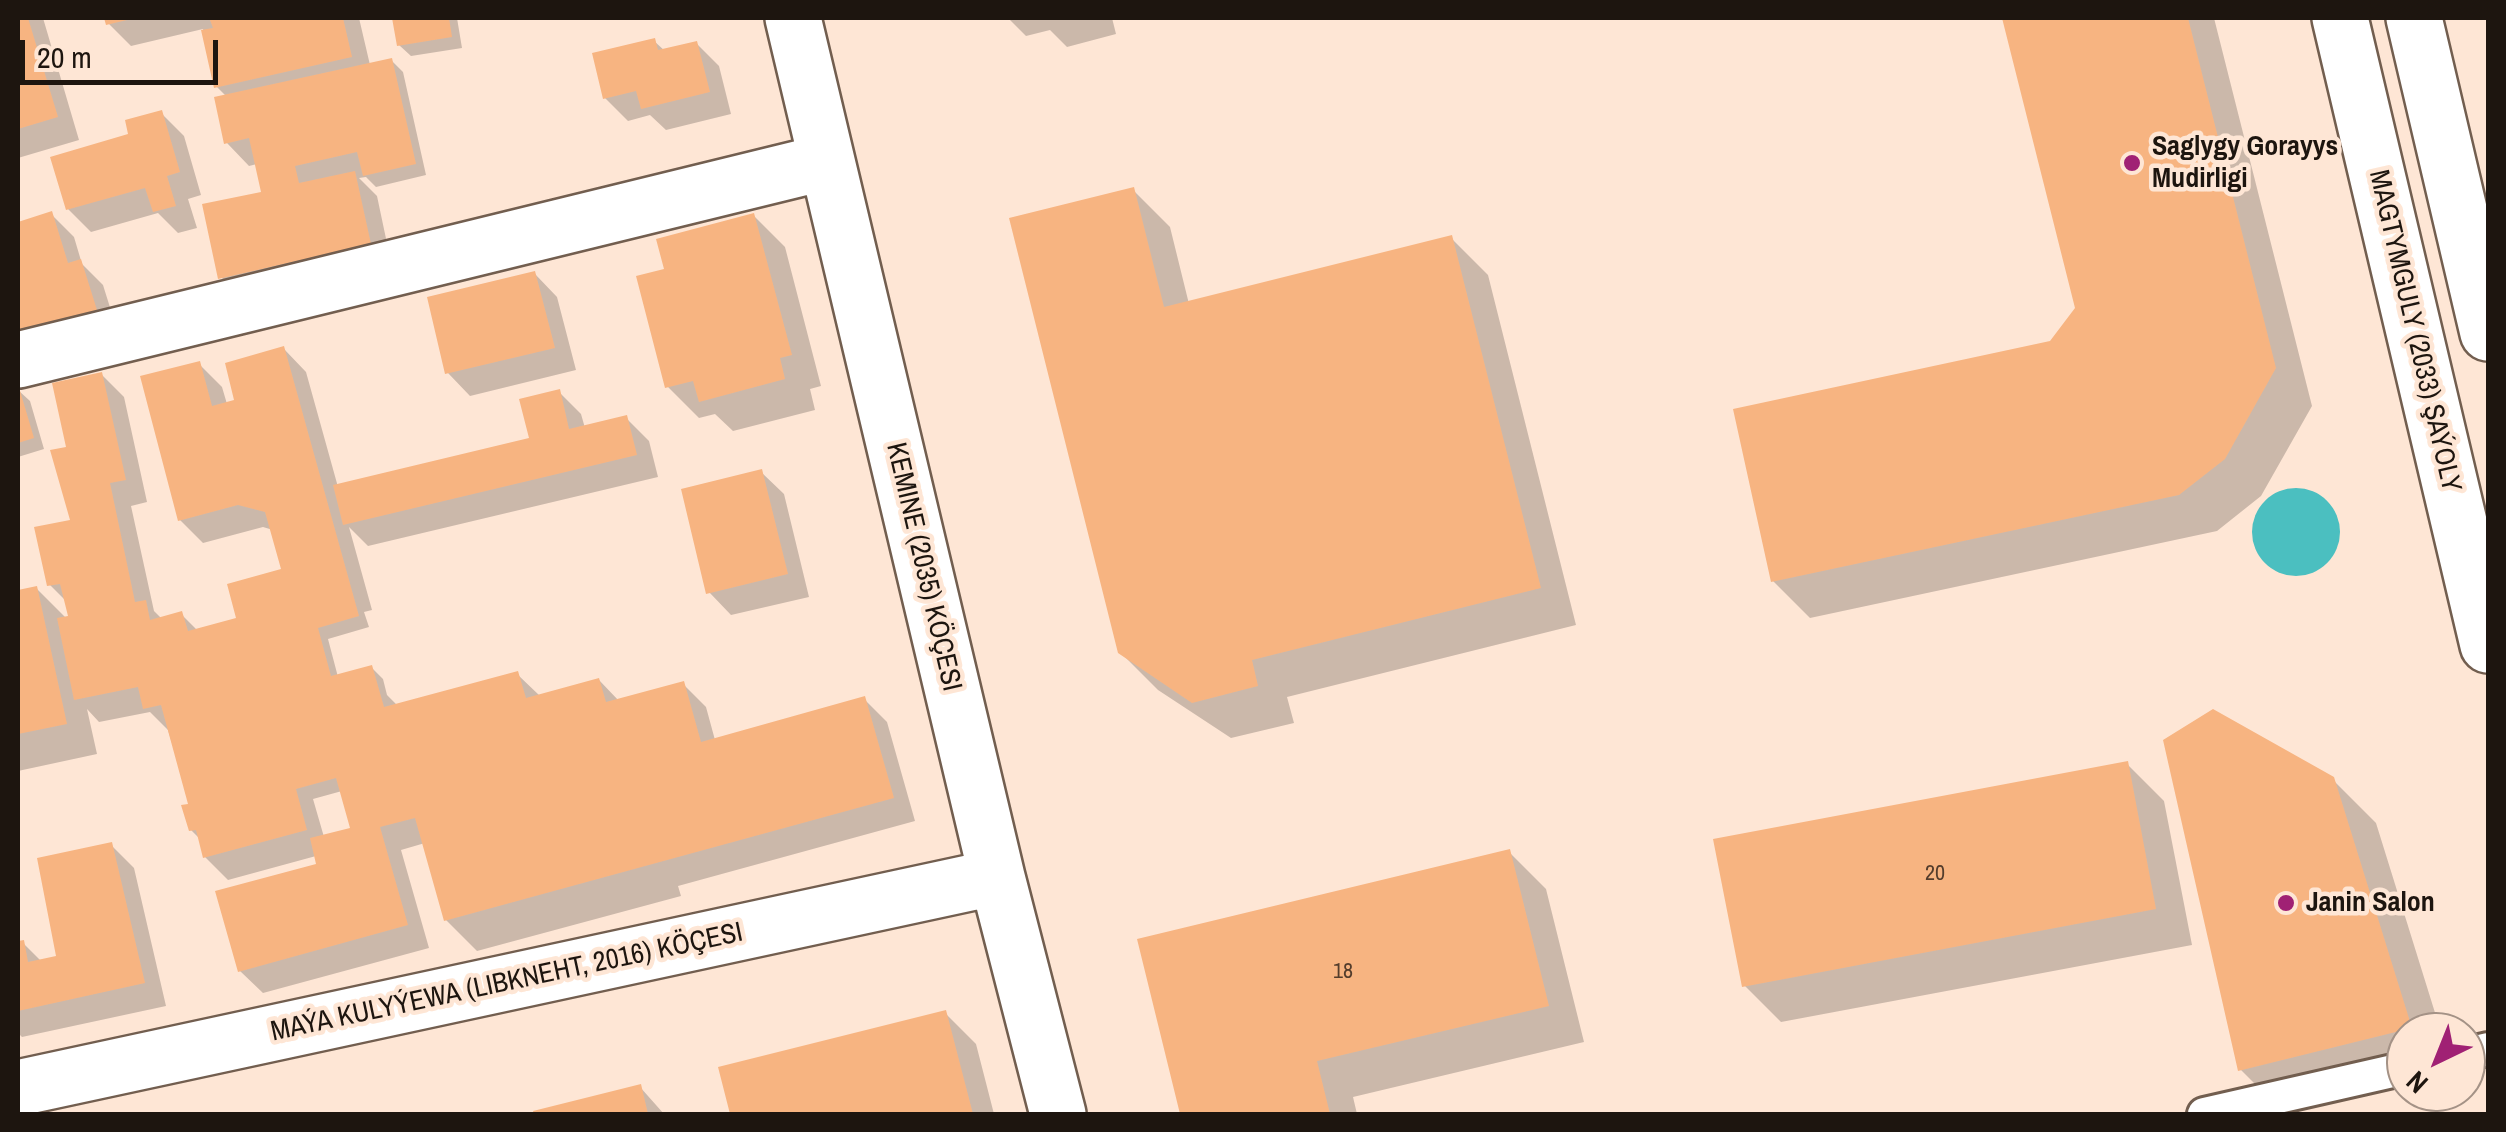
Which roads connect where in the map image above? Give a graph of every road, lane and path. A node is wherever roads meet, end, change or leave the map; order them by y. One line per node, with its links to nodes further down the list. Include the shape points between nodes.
1 (792, 18): 4 (street, KEMINE (2035) KÖÇESI)
2 (2340, 18): 7 (street, MAGTYMGULY (2033) ŞAÝOLY)
3 (2414, 18): 5 (street)
4 (826, 162): 6 (street); 8 (street, KEMINE (2035) KÖÇESI)
5 (2488, 333)
6 (18, 360)
7 (2488, 645)
8 (997, 877): 10 (street, MAÝA KULYÝEWA (LIBKNEHT, 2016) KÖÇESI); 11 (street, KEMINE (2035) KÖÇESI)
9 (2386, 1073): 12 (lane)
10 (18, 1088)
11 (1058, 1114)
12 (2204, 1114)

